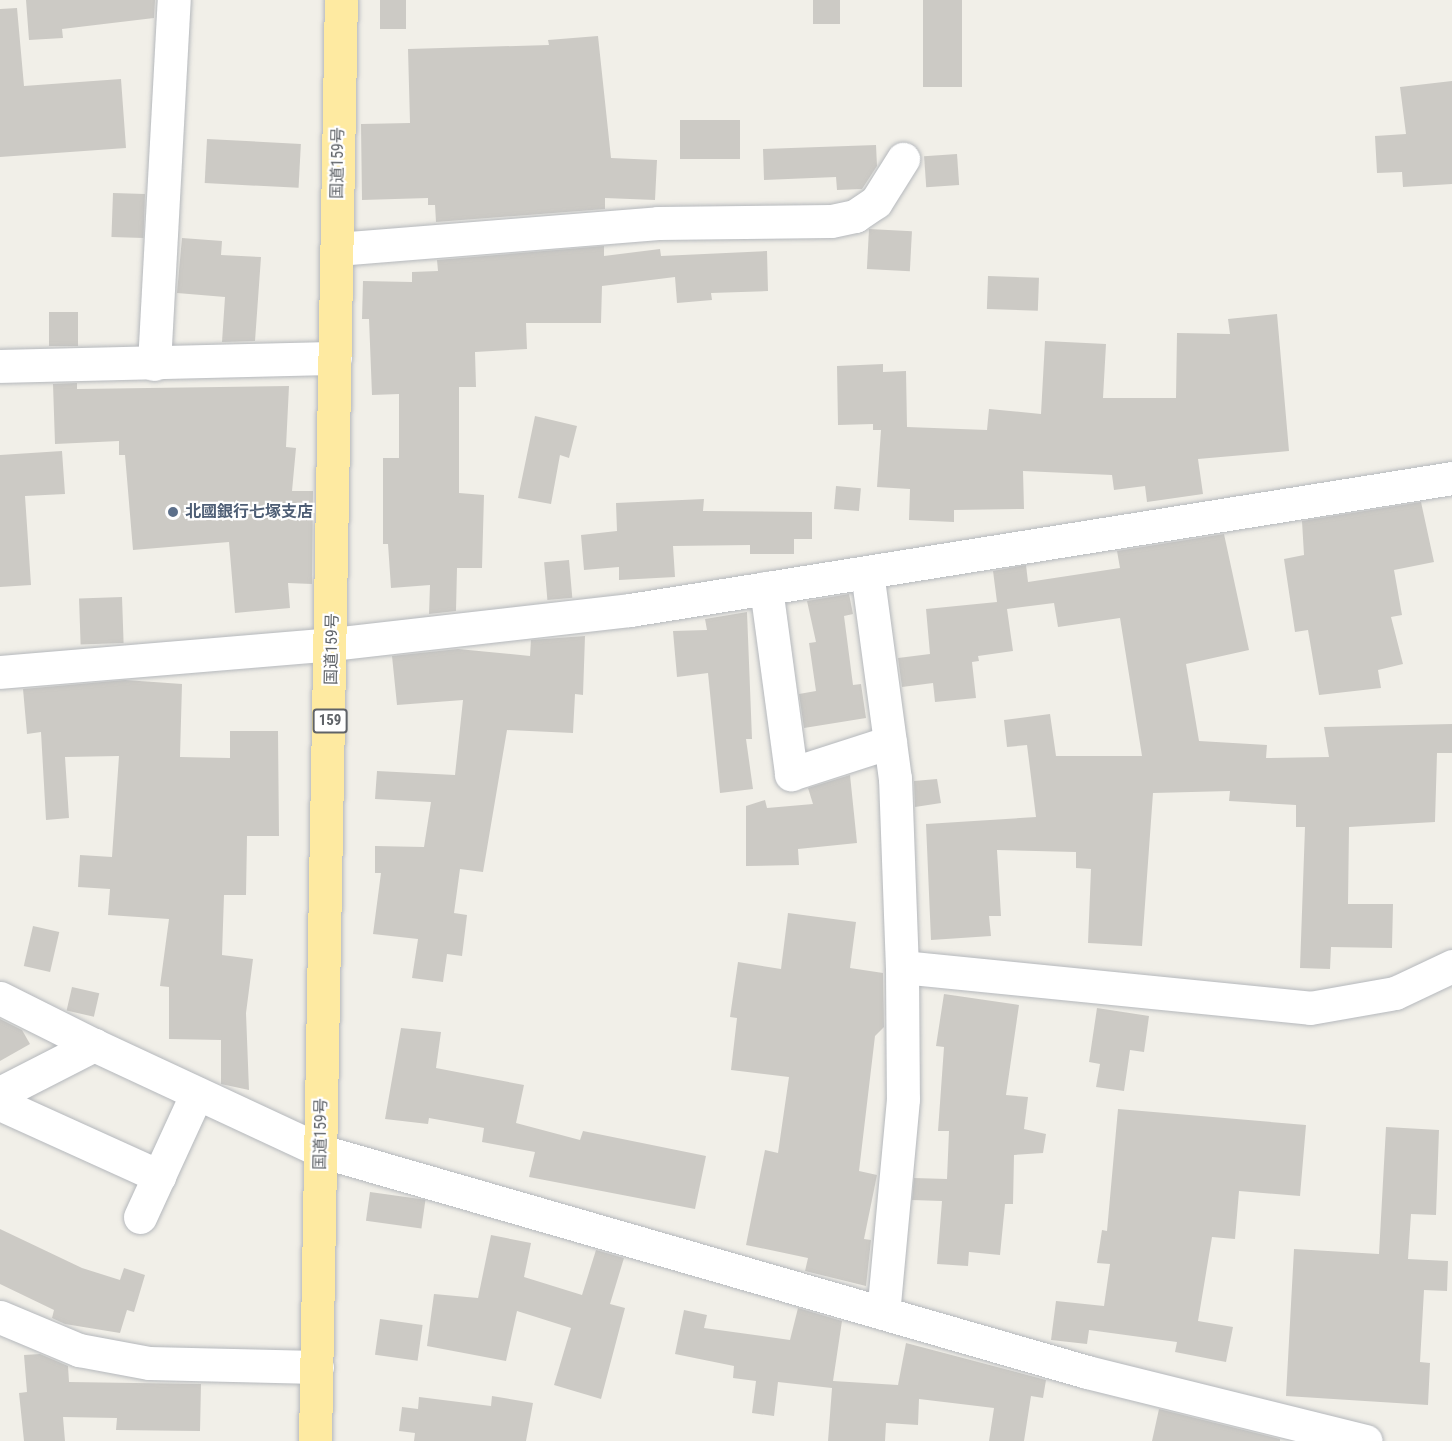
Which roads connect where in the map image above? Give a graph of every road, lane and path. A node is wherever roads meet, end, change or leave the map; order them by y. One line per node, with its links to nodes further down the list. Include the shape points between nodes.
1 (174, 0): 6 (street)
2 (341, 0): 4 (highway, 国道159号 / 159)
3 (903, 159): 4 (street, via 876,202 855,216 831,221 658,223)
4 (337, 249): 5 (highway, 国道159号 / 159)
5 (335, 358): 6 (street); 11 (highway, 国道159号 / 159)
6 (154, 364): 7 (street)
7 (0, 366)
8 (1452, 478): 9 (street)
9 (867, 572): 10 (street); 13 (street)
10 (766, 588): 11 (street, via 630,610); 13 (street, via 791,774)
11 (332, 644): 12 (street); 21 (highway, 国道159号 / 159)
12 (0, 672)
13 (890, 742): 15 (street)
14 (1452, 966): 15 (street, via 1395,993 1310,1008)
15 (902, 967): 24 (street, via 903,1099)
16 (0, 998): 17 (street)
17 (94, 1045): 18 (street); 19 (street)
18 (0, 1093)
19 (196, 1093): 21 (street); 22 (street)
20 (0, 1104): 22 (street)
21 (321, 1151): 24 (street); 26 (highway, 国道159号 / 159)
22 (159, 1176): 23 (street)
23 (140, 1217)
24 (883, 1313): 28 (street, via 1087,1372)
25 (0, 1317): 26 (street, via 79,1350 149,1363)
26 (317, 1367): 27 (highway, 国道159号 / 159)
27 (315, 1441)
28 (1366, 1441)

